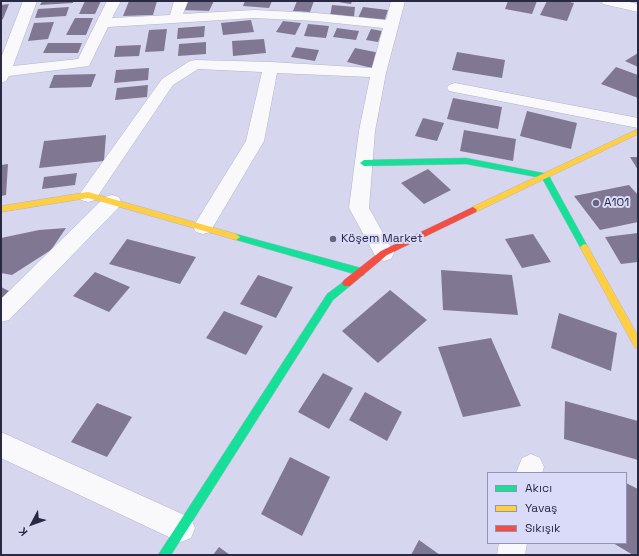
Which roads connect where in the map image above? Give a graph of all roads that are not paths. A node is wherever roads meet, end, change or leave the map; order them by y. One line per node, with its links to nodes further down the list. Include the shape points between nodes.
1 (30, 1): 15 (street)
2 (114, 1): 12 (street)
3 (181, 1): 11 (street)
4 (228, 1): 9 (street)
5 (319, 1): 10 (street)
6 (398, 1): 13 (street)
7 (608, 1): 8 (street)
8 (638, 8)
9 (219, 16): 10 (street, via 254,14); 11 (street)
10 (316, 17): 13 (street)
11 (175, 19): 12 (street)
12 (103, 24): 15 (street, via 84,63)
13 (390, 25): 16 (street)
14 (271, 67): 16 (street); 22 (street, via 195,64 167,82); 25 (street, via 255,141)
15 (2, 73)
16 (378, 73): 20 (street, via 367,131)
17 (455, 88): 18 (street)
18 (638, 123)
19 (638, 131): 21 (street)
20 (364, 164): 21 (street, via 466,161); 26 (street, via 359,208)
21 (545, 176): 26 (street); 29 (street)
22 (88, 195): 23 (street); 24 (street)
23 (112, 202): 25 (street); 28 (street)
24 (1, 209)
25 (203, 227): 27 (street)
26 (384, 254): 27 (street)
27 (361, 272): 31 (street, via 330,297)
28 (1, 313)
29 (638, 345)
30 (1, 445): 31 (street)
31 (181, 528): 33 (street)
32 (513, 544): 34 (street)
33 (164, 555)
34 (511, 555)

